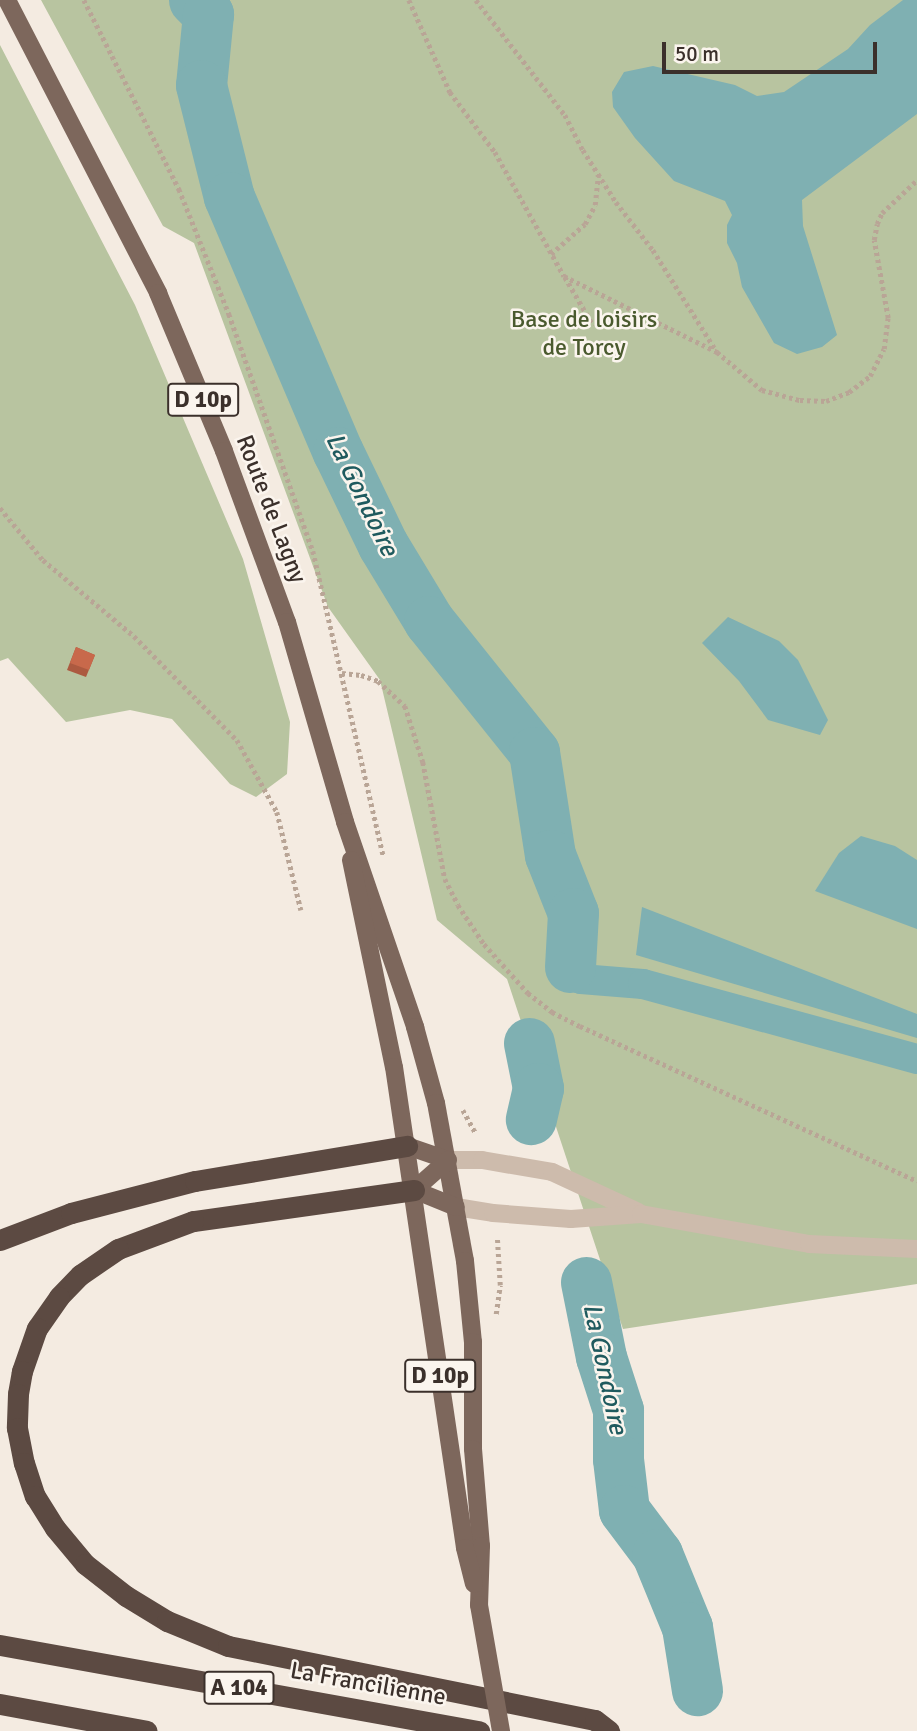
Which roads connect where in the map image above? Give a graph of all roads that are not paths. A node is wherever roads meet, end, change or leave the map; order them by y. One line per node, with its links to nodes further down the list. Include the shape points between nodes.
1 (7, 0): 2 (main road, Route de Lagny / D 10p, via 158,293 224,451 280,600)
2 (345, 822): 3 (main road, D 10p); 4 (main road, D 10p, via 415,1027)
3 (407, 1146): 4 (main road); 5 (main road, D 10p); 8 (highway, via 195,1181 71,1213)
4 (448, 1160): 5 (main road); 6 (main road, D 10p); 7 (lane, via 482,1160 552,1172)
5 (414, 1190): 6 (main road); 10 (main road, D 10p, via 465,1548); 16 (highway, via 193,1221 118,1249 80,1275 37,1328 22,1371 17,1428 27,1474 55,1528 86,1564 167,1621 228,1646 595,1720)
6 (456, 1207): 7 (lane, via 571,1219); 10 (main road, D 10p, via 473,1342)
7 (641, 1214): 9 (lane, via 809,1244)
8 (0, 1240)
9 (917, 1249)
10 (479, 1605): 15 (main road, D 10p, bridge)
11 (0, 1644): 14 (highway, La Francilienne / A 104)
12 (0, 1704): 13 (highway)
13 (147, 1731)
14 (478, 1731)
15 (501, 1731)
16 (609, 1731)

